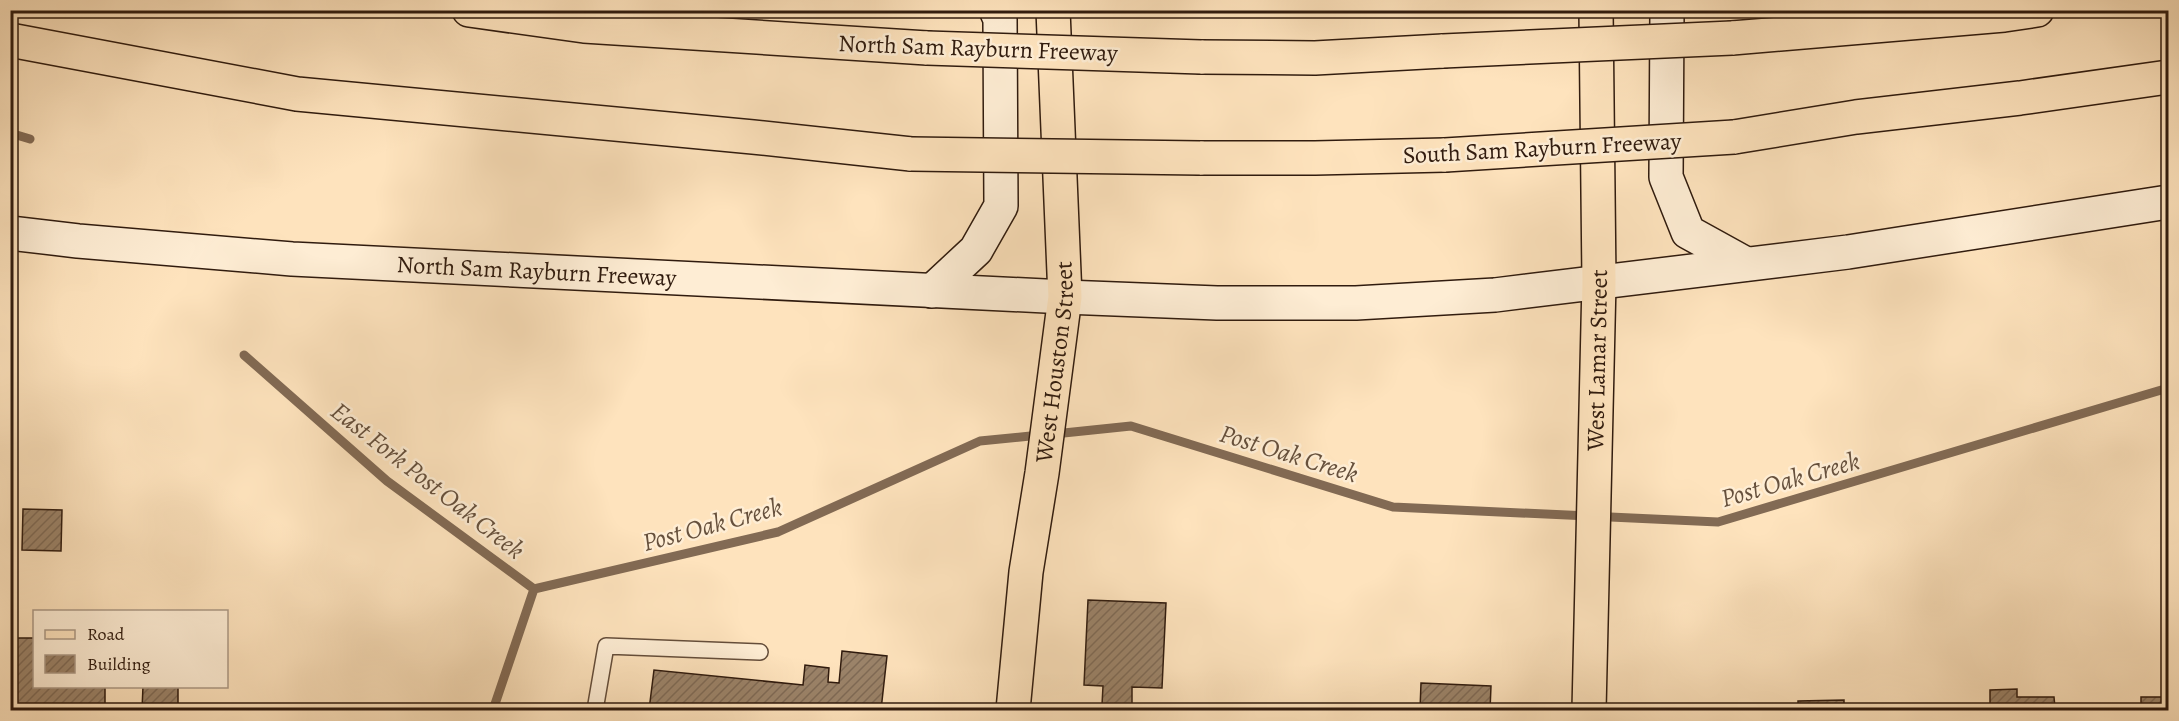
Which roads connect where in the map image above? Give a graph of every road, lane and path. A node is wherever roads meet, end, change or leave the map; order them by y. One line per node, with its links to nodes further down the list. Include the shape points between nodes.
1 (469, 10): 6 (main road, North Sam Rayburn Freeway, bridge, via 584,26 927,48 1315,58 1732,38)
2 (996, 10): 13 (main road, via 1000,19 1001,206 976,250)
3 (1053, 10): 14 (main road, West Houston Street)
4 (1596, 10): 12 (main road, West Lamar Street)
5 (1667, 10): 11 (main road, via 1666,177 1688,232)
6 (2037, 10)
7 (10, 40): 8 (main road, South Sam Rayburn Freeway, bridge, via 297,94 911,154 1200,158 1445,155 1734,137 1856,117)
8 (2169, 77)
9 (2169, 202): 11 (main road)
10 (10, 233): 13 (main road, North Sam Rayburn Freeway, via 292,259)
11 (1746, 264): 12 (main road)
12 (1599, 282): 14 (main road, via 1495,295 1356,303); 18 (main road, West Lamar Street)
13 (932, 291): 14 (main road, North Sam Rayburn Freeway)
14 (1065, 297): 17 (main road, West Houston Street, via 1026,572)
15 (760, 652): 16 (lane, via 606,646)
16 (595, 711)
17 (1013, 711)
18 (1589, 711)

